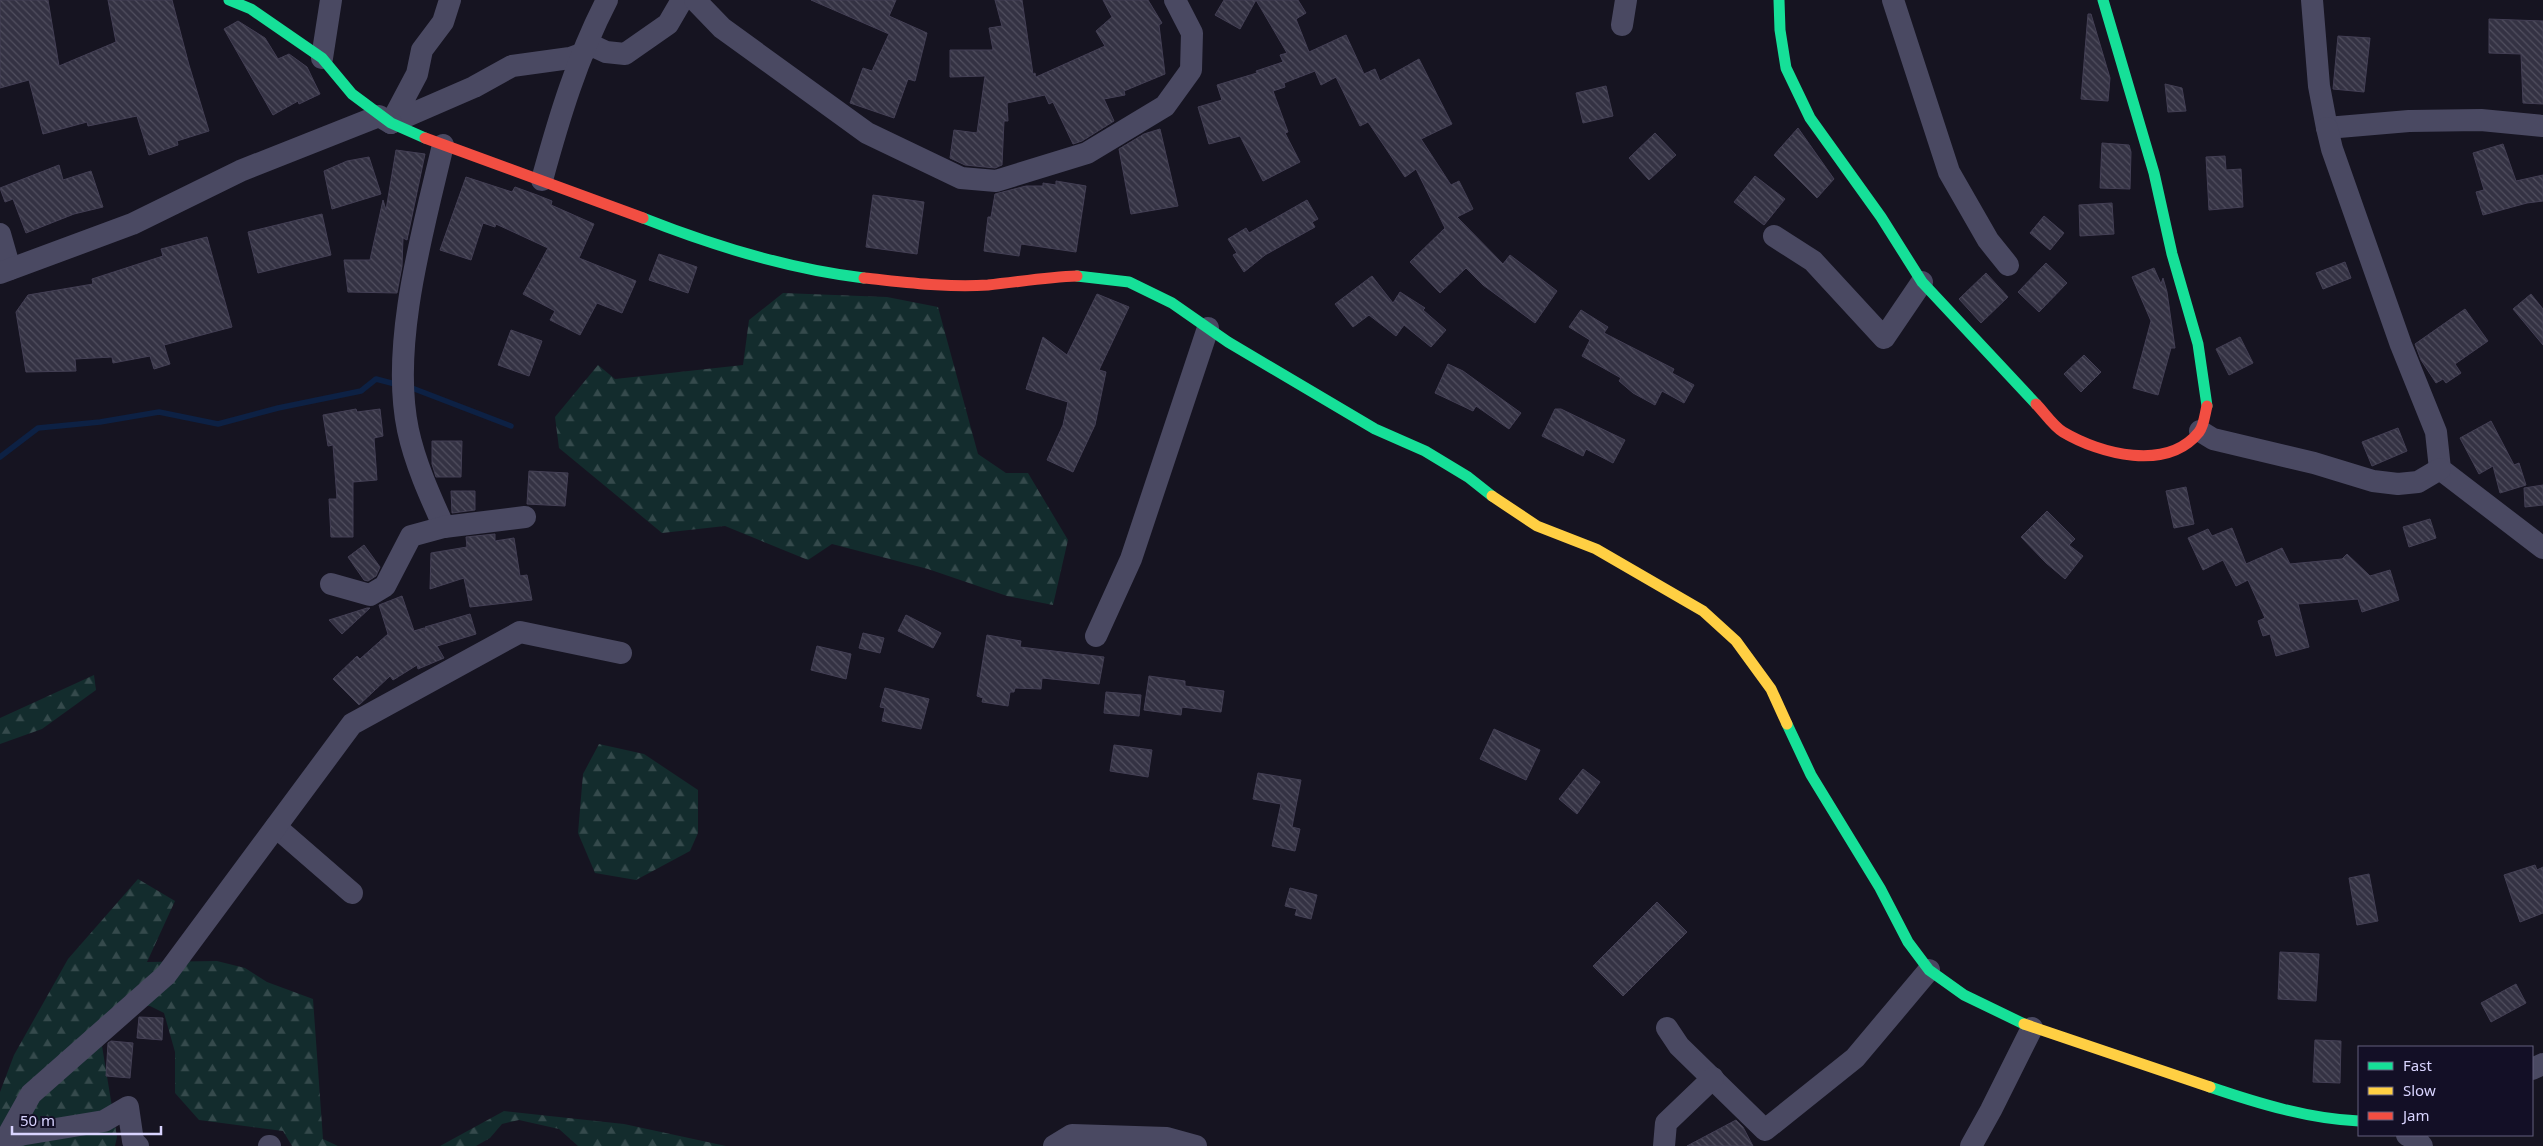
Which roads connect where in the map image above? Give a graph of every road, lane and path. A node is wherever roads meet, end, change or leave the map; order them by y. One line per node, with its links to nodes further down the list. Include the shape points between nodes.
1 (229, 0): 15 (street, via 251,9)
2 (331, 0): 15 (street)
3 (450, 0): 16 (street, via 443,22 422,50 417,74)
4 (607, 0): 14 (street)
5 (682, 0): 14 (street, via 668,24 625,54 606,52 591,45)
6 (695, 0): 7 (street, via 722,28 867,133 961,178 996,181 1087,153 1165,106 1191,70 1192,32)
7 (1175, 0)
8 (1626, 0): 13 (street)
9 (1779, 0): 25 (street, via 1786,68 1810,118 1882,217)
10 (1892, 0): 23 (street, via 1949,172 1988,240)
11 (2103, 0): 27 (street, via 2154,173 2172,254 2198,344 2208,402)
12 (2312, 0): 18 (street, via 2319,86)
13 (1622, 25)
14 (582, 54): 16 (street, via 542,64 512,66 474,87); 20 (street, via 564,101)
15 (322, 58): 16 (street, via 352,94)
16 (391, 123): 19 (street); 24 (street, via 379,116 240,171 132,224)
17 (2543, 126): 18 (street, via 2481,120 2409,121)
18 (2327, 128): 28 (street, via 2401,345 2436,432)
19 (443, 145): 20 (street); 30 (street, via 412,292 402,359 408,430 428,491)
20 (542, 180): 26 (street, via 678,232 779,262 833,274 909,283 987,285 1081,276 1129,282 1172,303)
21 (0, 234): 24 (street)
22 (1774, 236): 25 (street, via 1813,261 1884,338)
23 (2008, 265)
24 (5, 271)
25 (1922, 282): 27 (street, via 2061,431 2102,449 2131,455 2166,454)
26 (1208, 328): 33 (street, via 1131,559); 37 (street, via 1375,429 1426,452 1468,477 1537,526 1596,549 1703,611 1736,641 1771,689 1821,793 1880,888 1908,942)
27 (2200, 431): 28 (street, via 2212,439 2314,463 2373,481 2418,482)
28 (2440, 469): 31 (street)
29 (526, 517): 30 (street)
30 (444, 526): 32 (street, via 410,536 385,586 370,596)
31 (2543, 548)
32 (331, 584)
33 (1096, 636)
34 (621, 653): 35 (street, via 520,632 352,724)
35 (276, 827): 36 (street); 43 (street, via 166,975 31,1094)
36 (352, 893)
37 (1929, 970): 39 (street, via 1964,995); 40 (street, via 1855,1058 1765,1130)
38 (1667, 1028): 40 (street, via 1679,1046)
39 (2032, 1028): 41 (street, via 2245,1099 2339,1120); 48 (street)
40 (1713, 1078): 47 (street, via 1666,1123)
41 (2358, 1121)
42 (2408, 1136): 49 (street)
43 (4, 1141): 44 (street, via 104,1121 128,1107 133,1142)
44 (138, 1146)
45 (1054, 1146): 46 (street, via 1072,1135 1167,1138)
46 (1196, 1146)
47 (1664, 1146)
48 (1971, 1146)
49 (2422, 1146)

